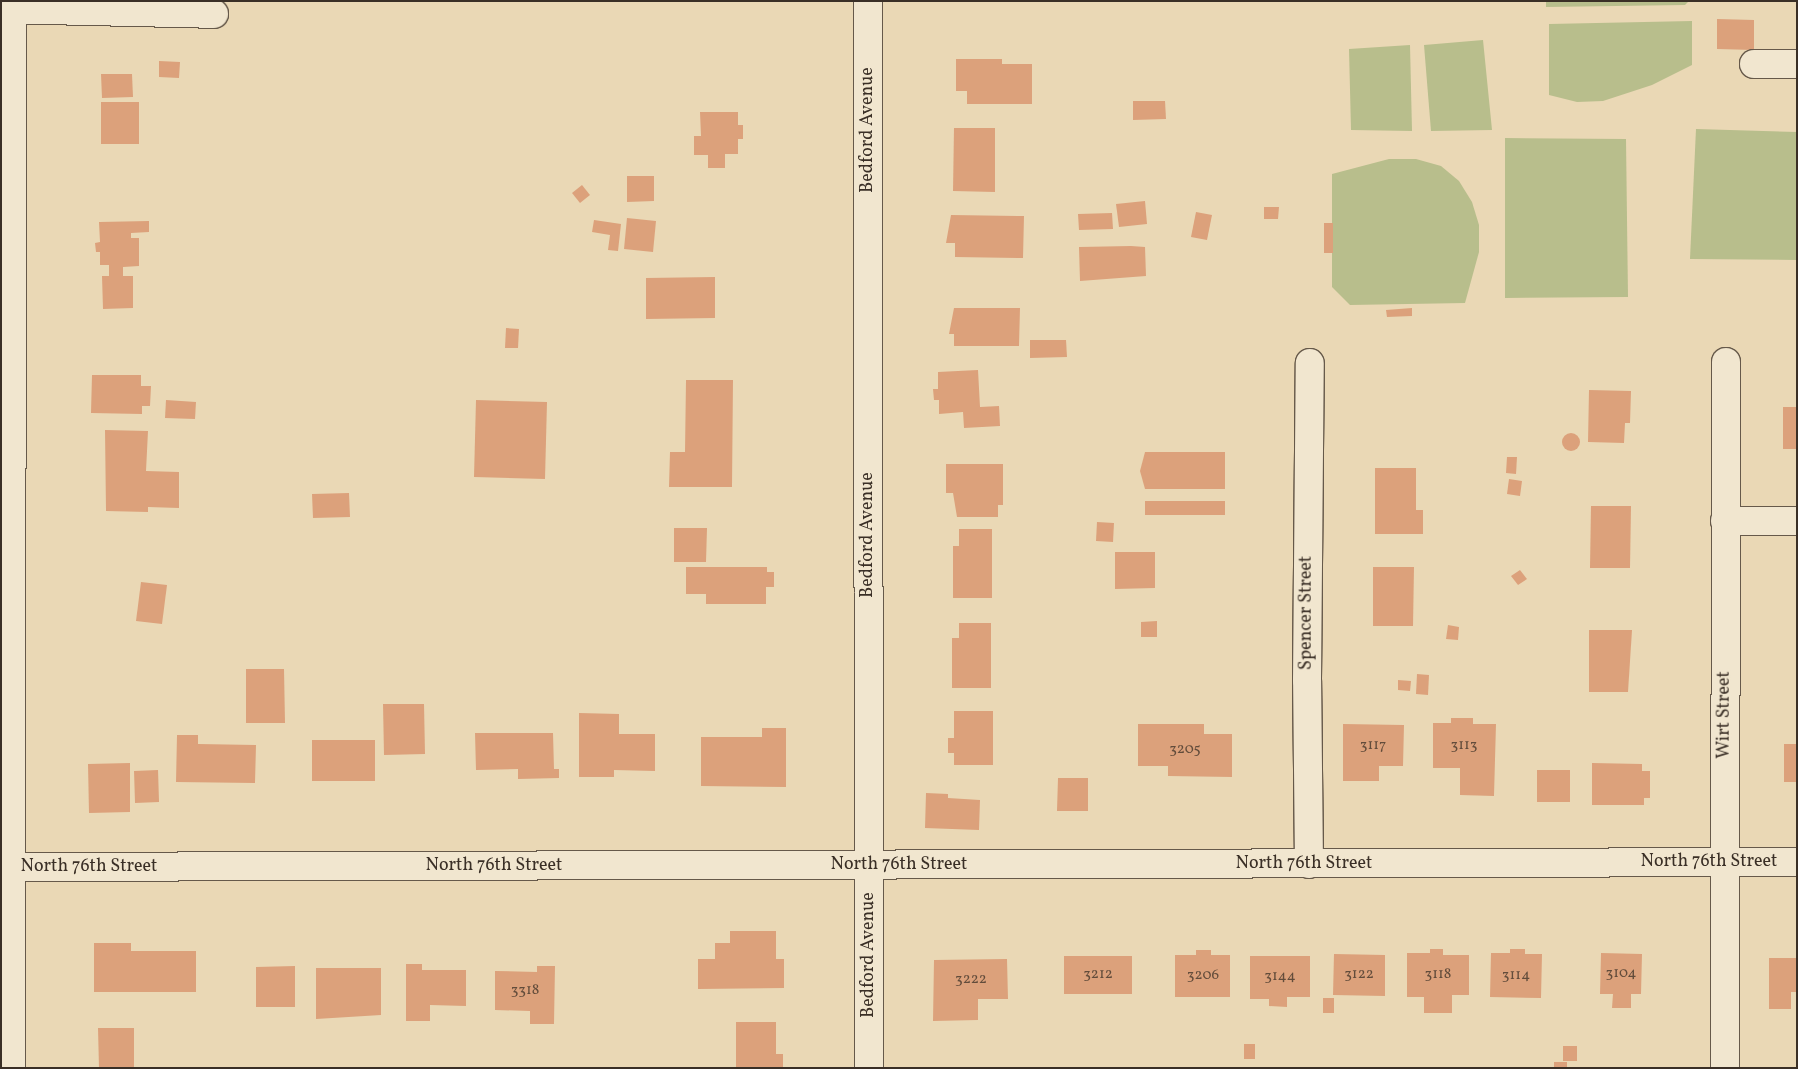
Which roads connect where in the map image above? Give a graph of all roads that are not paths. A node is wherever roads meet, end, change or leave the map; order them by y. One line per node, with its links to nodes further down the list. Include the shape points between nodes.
1 (868, 1): 13 (street, Bedford Avenue)
2 (8, 7): 3 (street); 14 (street)
3 (214, 14)
4 (1754, 64): 5 (street)
5 (1797, 64)
6 (1726, 362): 8 (street, Wirt Street)
7 (1310, 363): 12 (street, Spencer Street)
8 (1725, 521): 9 (street); 10 (street, Wirt Street)
9 (1797, 521)
10 (1725, 862): 11 (street, North 76th Street); 12 (street, North 76th Street); 17 (street, Wirt Street)
11 (1797, 862)
12 (1309, 864): 13 (street, North 76th Street)
13 (868, 865): 14 (street, North 76th Street); 16 (street, Bedford Avenue)
14 (6, 867): 15 (street)
15 (11, 1068)
16 (869, 1068)
17 (1725, 1068)

